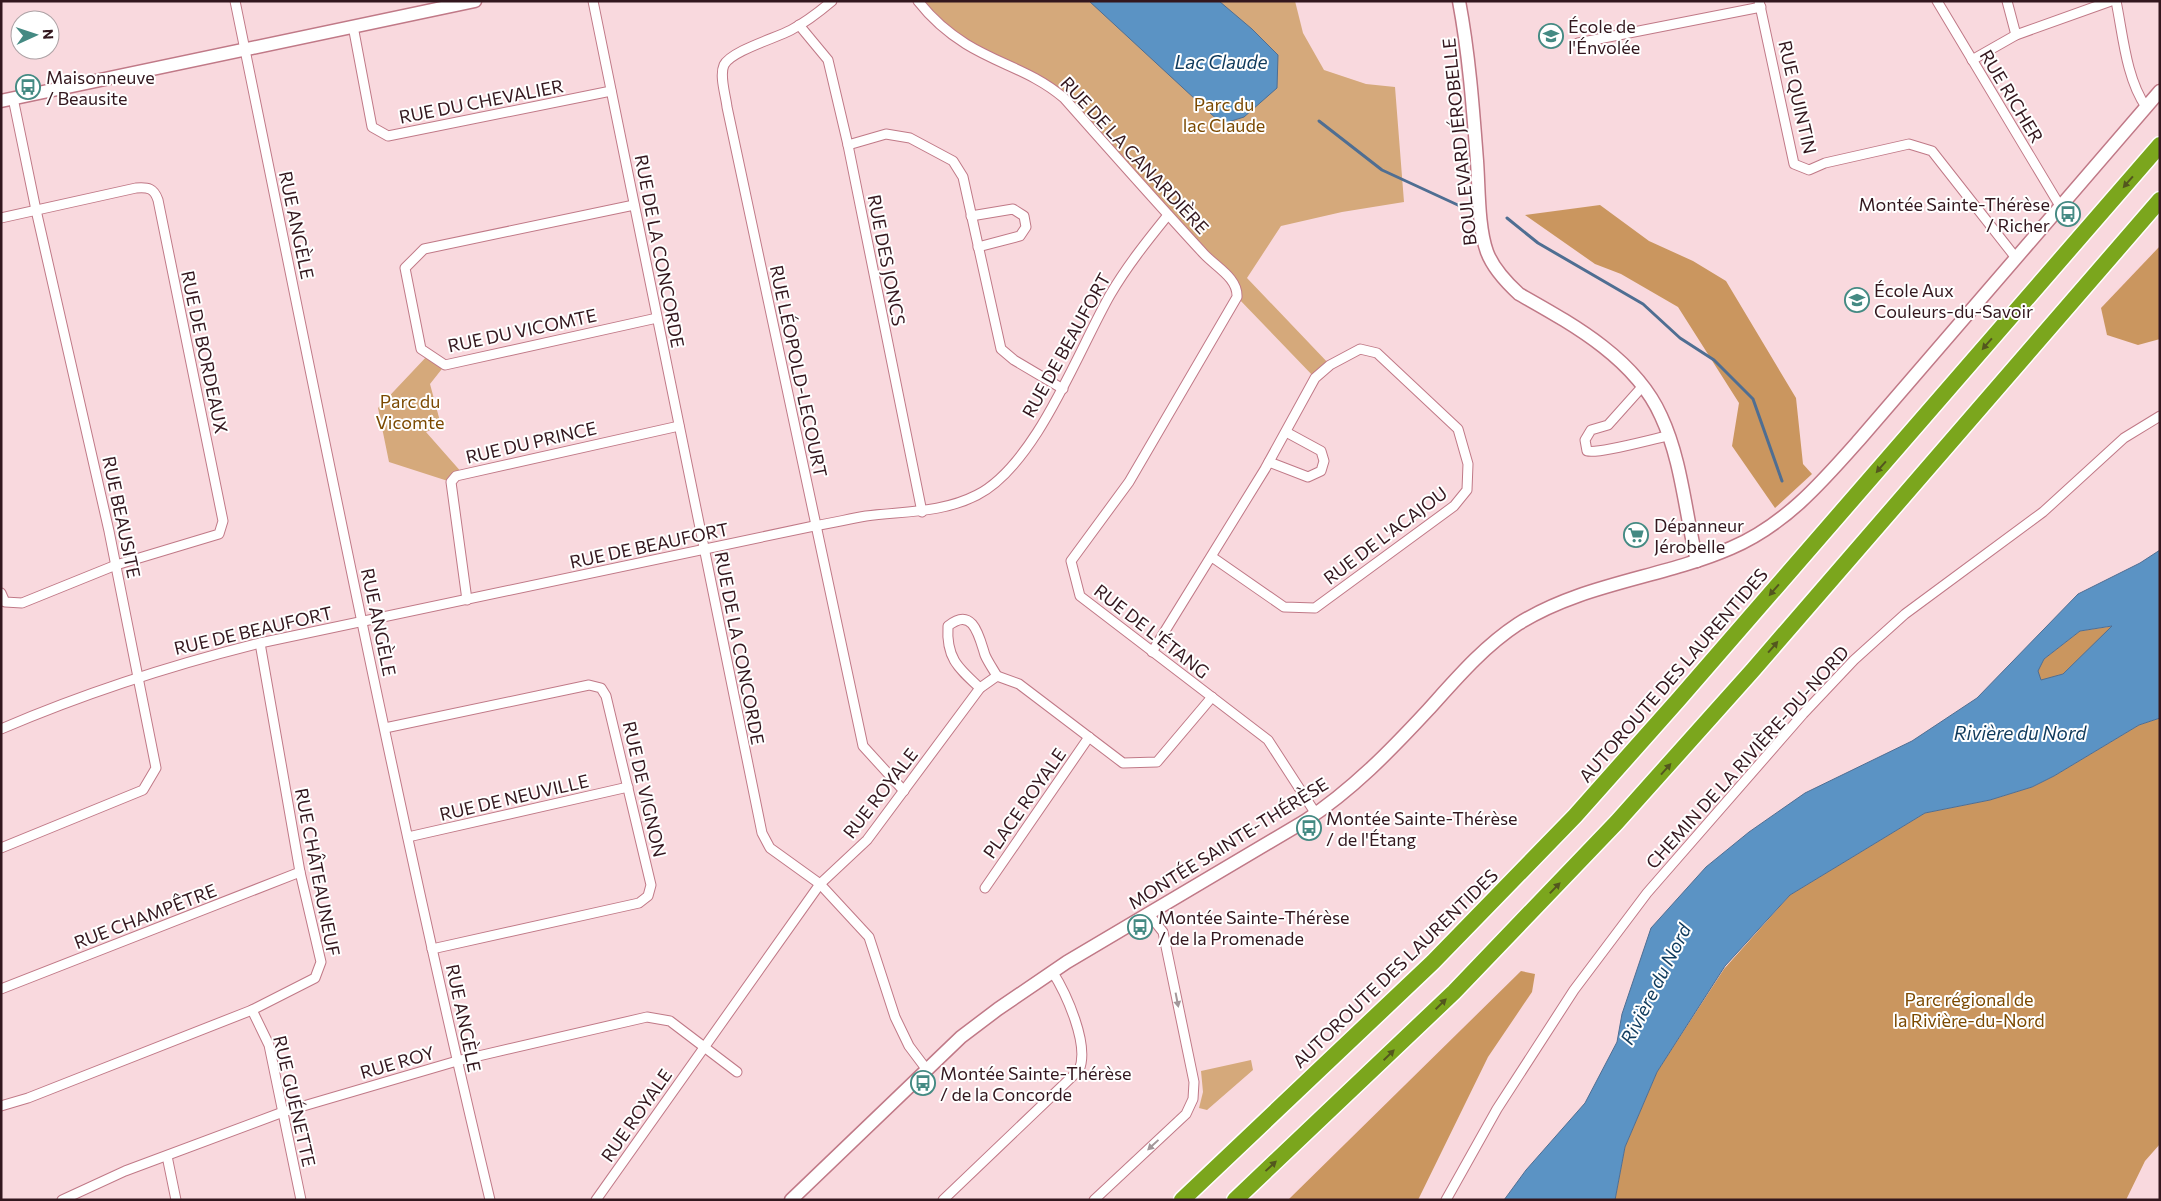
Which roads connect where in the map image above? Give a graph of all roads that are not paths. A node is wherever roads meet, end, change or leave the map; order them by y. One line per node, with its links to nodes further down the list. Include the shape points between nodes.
1 (235, 1): 16 (street, RUE ANGÈLE)
2 (476, 1): 13 (street)
3 (593, 1): 18 (street, RUE DE LA CONCORDE)
4 (832, 1): 12 (street, RUE LÉOPOLD-LECOURT)
5 (918, 1): 29 (street, RUE DE LA CANARDIÈRE, via 934,21 968,45 1045,82 1064,98)
6 (1459, 1): 35 (street, BOULEVARD JÉROBELLE, via 1466,34 1483,240 1488,254 1508,284 1519,294 1598,343 1617,358)
7 (1937, 1): 17 (street, RUE RICHER)
8 (2006, 1): 14 (street)
9 (2111, 1): 14 (street)
10 (2116, 1): 21 (street, via 2132,72)
11 (1760, 4): 15 (street); 32 (street, RUE QUINTIN, via 1794,164 1810,170 1825,163 1909,144 1932,151)
12 (800, 25): 23 (street, RUE DES JONCS, via 828,60); 43 (street, RUE LÉOPOLD-LECOURT, via 733,56 724,64 723,77)
13 (353, 26): 16 (street); 18 (street, RUE DU CHEVALIER, via 372,127 388,136)
14 (2016, 35): 17 (street)
15 (1578, 43)
16 (245, 49): 20 (street); 50 (street, RUE ANGÈLE)
17 (1972, 60): 26 (street, RUE RICHER)
18 (612, 91): 25 (street, RUE DE LA CONCORDE)
19 (2160, 91): 21 (street, MONTÉE SAINTE-THÉRÈSE)
20 (7, 100): 27 (street, RUE BEAUSITE)
21 (2146, 107): 26 (street, MONTÉE SAINTE-THÉRÈSE)
22 (2160, 145): 88 (highway, AUTOROUTE DES LAURENTIDES, one-way to 88, via 1575,816 1426,969)
23 (848, 146): 28 (street, via 886,134 910,138 953,161 963,177); 42 (street, RUE DES JONCS)
24 (2160, 200): 89 (highway, one-way to 24, via 1454,992 1617,822)
25 (634, 205): 34 (street, RUE DE LA CONCORDE); 34 (street, RUE DU VICOMTE, via 424,249 405,268 419,340 421,349 445,364)
26 (2060, 206): 32 (street, MONTÉE SAINTE-THÉRÈSE)
27 (36, 210): 30 (street); 47 (street, RUE BEAUSITE); 47 (street, RUE DE BORDEAUX, via 142,188 154,191 158,200 223,521 218,534)
28 (971, 216): 31 (street); 31 (street, via 1014,209 1024,216 1026,222 1020,236)
29 (1168, 216): 33 (street, RUE DE LA CANARDIÈRE, via 1234,283); 36 (street, RUE DE BEAUFORT, via 1135,256 1110,296)
30 (1, 218)
31 (978, 247): 36 (street, via 1001,349)
32 (2016, 258): 46 (street, MONTÉE SAINTE-THÉRÈSE, via 1860,439 1802,501 1748,540)
33 (1237, 297): 52 (street, RUE DE L'ÉTANG, via 1129,482 1071,561 1080,596)
34 (657, 318): 38 (street, RUE DE LA CONCORDE)
35 (1642, 387): 40 (street, BOULEVARD JÉROBELLE, via 1654,403); 40 (street, via 1608,425 1591,430 1585,440 1587,451 1596,453)
36 (1063, 389): 42 (street, RUE DE BEAUFORT, via 1031,440 997,481 978,494 954,504)
37 (2160, 416): 90 (street, CHEMIN DE LA RIVIÈRE-DU-NORD, via 2124,438 2052,505 1905,614 1854,660 1798,719 1647,893 1582,978 1508,1090)
38 (678, 426): 44 (street, RUE DE LA CONCORDE); 49 (street, RUE DU PRINCE, via 456,476 451,482)
39 (1286, 432): 41 (street, RUE DE L'ACAJOU); 41 (street, via 1321,450 1324,461 1321,471 1308,477); 45 (street, RUE DE L'ACAJOU, via 1315,378 1330,365 1360,349 1377,353 1458,429 1468,464 1467,490 1454,506 1315,608 1284,607)
40 (1668, 436): 46 (street, BOULEVARD JÉROBELLE)
41 (1269, 462): 45 (street, RUE DE L'ACAJOU)
42 (922, 512): 43 (street, RUE DE BEAUFORT, via 867,516)
43 (814, 526): 44 (street, RUE DE BEAUFORT); 61 (street, RUE LÉOPOLD-LECOURT, via 862,746)
44 (704, 550): 49 (street, RUE DE BEAUFORT); 66 (street, RUE DE LA CONCORDE, via 762,833 770,848)
45 (1212, 557): 52 (street, RUE DE L'ACAJOU)
46 (1697, 561): 62 (street, MONTÉE SAINTE-THÉRÈSE, via 1576,596 1518,624 1478,657 1357,782)
47 (116, 565): 48 (street, via 22,603 5,602); 54 (street, RUE BEAUSITE)
48 (1, 593)
49 (467, 600): 50 (street, RUE DE BEAUFORT)
50 (362, 622): 51 (street, RUE DE BEAUFORT); 57 (street, RUE ANGÈLE)
51 (260, 643): 54 (street, RUE DE BEAUFORT, via 180,663); 65 (street, RUE CHÂTEAUNEUF)
52 (1152, 652): 56 (street, RUE DE L'ÉTANG)
53 (997, 676): 55 (street, RUE ROYALE); 55 (street, via 974,625 964,619 956,620 948,626 947,640 956,667); 59 (street, via 1018,684)
54 (139, 678): 58 (street, RUE DE BEAUFORT); 64 (street, RUE BEAUSITE, via 156,768 143,790)
55 (980, 688): 61 (street, RUE ROYALE)
56 (1212, 698): 59 (street, via 1157,762 1123,763); 62 (street, RUE DE L'ÉTANG, via 1268,740)
57 (385, 728): 60 (street, RUE DE VIGNON, via 589,685 601,688 606,696); 63 (street, RUE ANGÈLE)
58 (1, 729)
59 (1089, 737): 67 (street, PLACE ROYALE)
60 (628, 787): 63 (street, RUE DE NEUVILLE); 69 (street, RUE DE VIGNON, via 651,884 648,896 639,903)
61 (904, 791): 66 (street, RUE ROYALE, via 868,840)
62 (1316, 814): 68 (street, MONTÉE SAINTE-THÉRÈSE)
63 (408, 838): 69 (street, RUE ANGÈLE)
64 (1, 848)
65 (300, 872): 71 (street, RUE CHAMPÊTRE); 72 (street, RUE CHÂTEAUNEUF, via 322,962 315,978)
66 (820, 884): 73 (street, RUE ROYALE); 75 (street, RUE DE LA CONCORDE, via 869,937 895,1017 909,1046)
67 (985, 888)
68 (1148, 913): 70 (street, MONTÉE SAINTE-THÉRÈSE); 87 (street, one-way to 87, via 1163,932 1195,1086 1194,1099 1182,1117)
69 (432, 949): 74 (street, RUE ANGÈLE)
70 (1052, 971): 75 (street, MONTÉE SAINTE-THÉRÈSE, via 972,1028); 86 (street, via 1077,1029 1081,1058 1078,1070)
71 (1, 989)
72 (252, 1010): 77 (street, RUE CHÂTEAUNEUF); 78 (street, RUE GUÉNETTE, via 269,1045)
73 (704, 1047): 74 (street, RUE ROY, via 670,1021 646,1017); 76 (street, RUE ROY); 84 (street, RUE ROYALE)
74 (457, 1062): 78 (street, RUE ROY); 83 (street, RUE ANGÈLE)
75 (927, 1070): 85 (street, MONTÉE SAINTE-THÉRÈSE)
76 (738, 1072)
77 (1, 1106)
78 (282, 1112): 79 (street, RUE ROY); 82 (street, RUE GUÉNETTE)
79 (167, 1156): 80 (street, RUE ROY); 81 (street)
80 (62, 1200)
81 (176, 1200)
82 (301, 1200)
83 (490, 1200)
84 (596, 1200)
85 (791, 1200)
86 (943, 1200)
87 (1094, 1200)
88 (1182, 1200)
89 (1235, 1200)
90 (1446, 1200)

